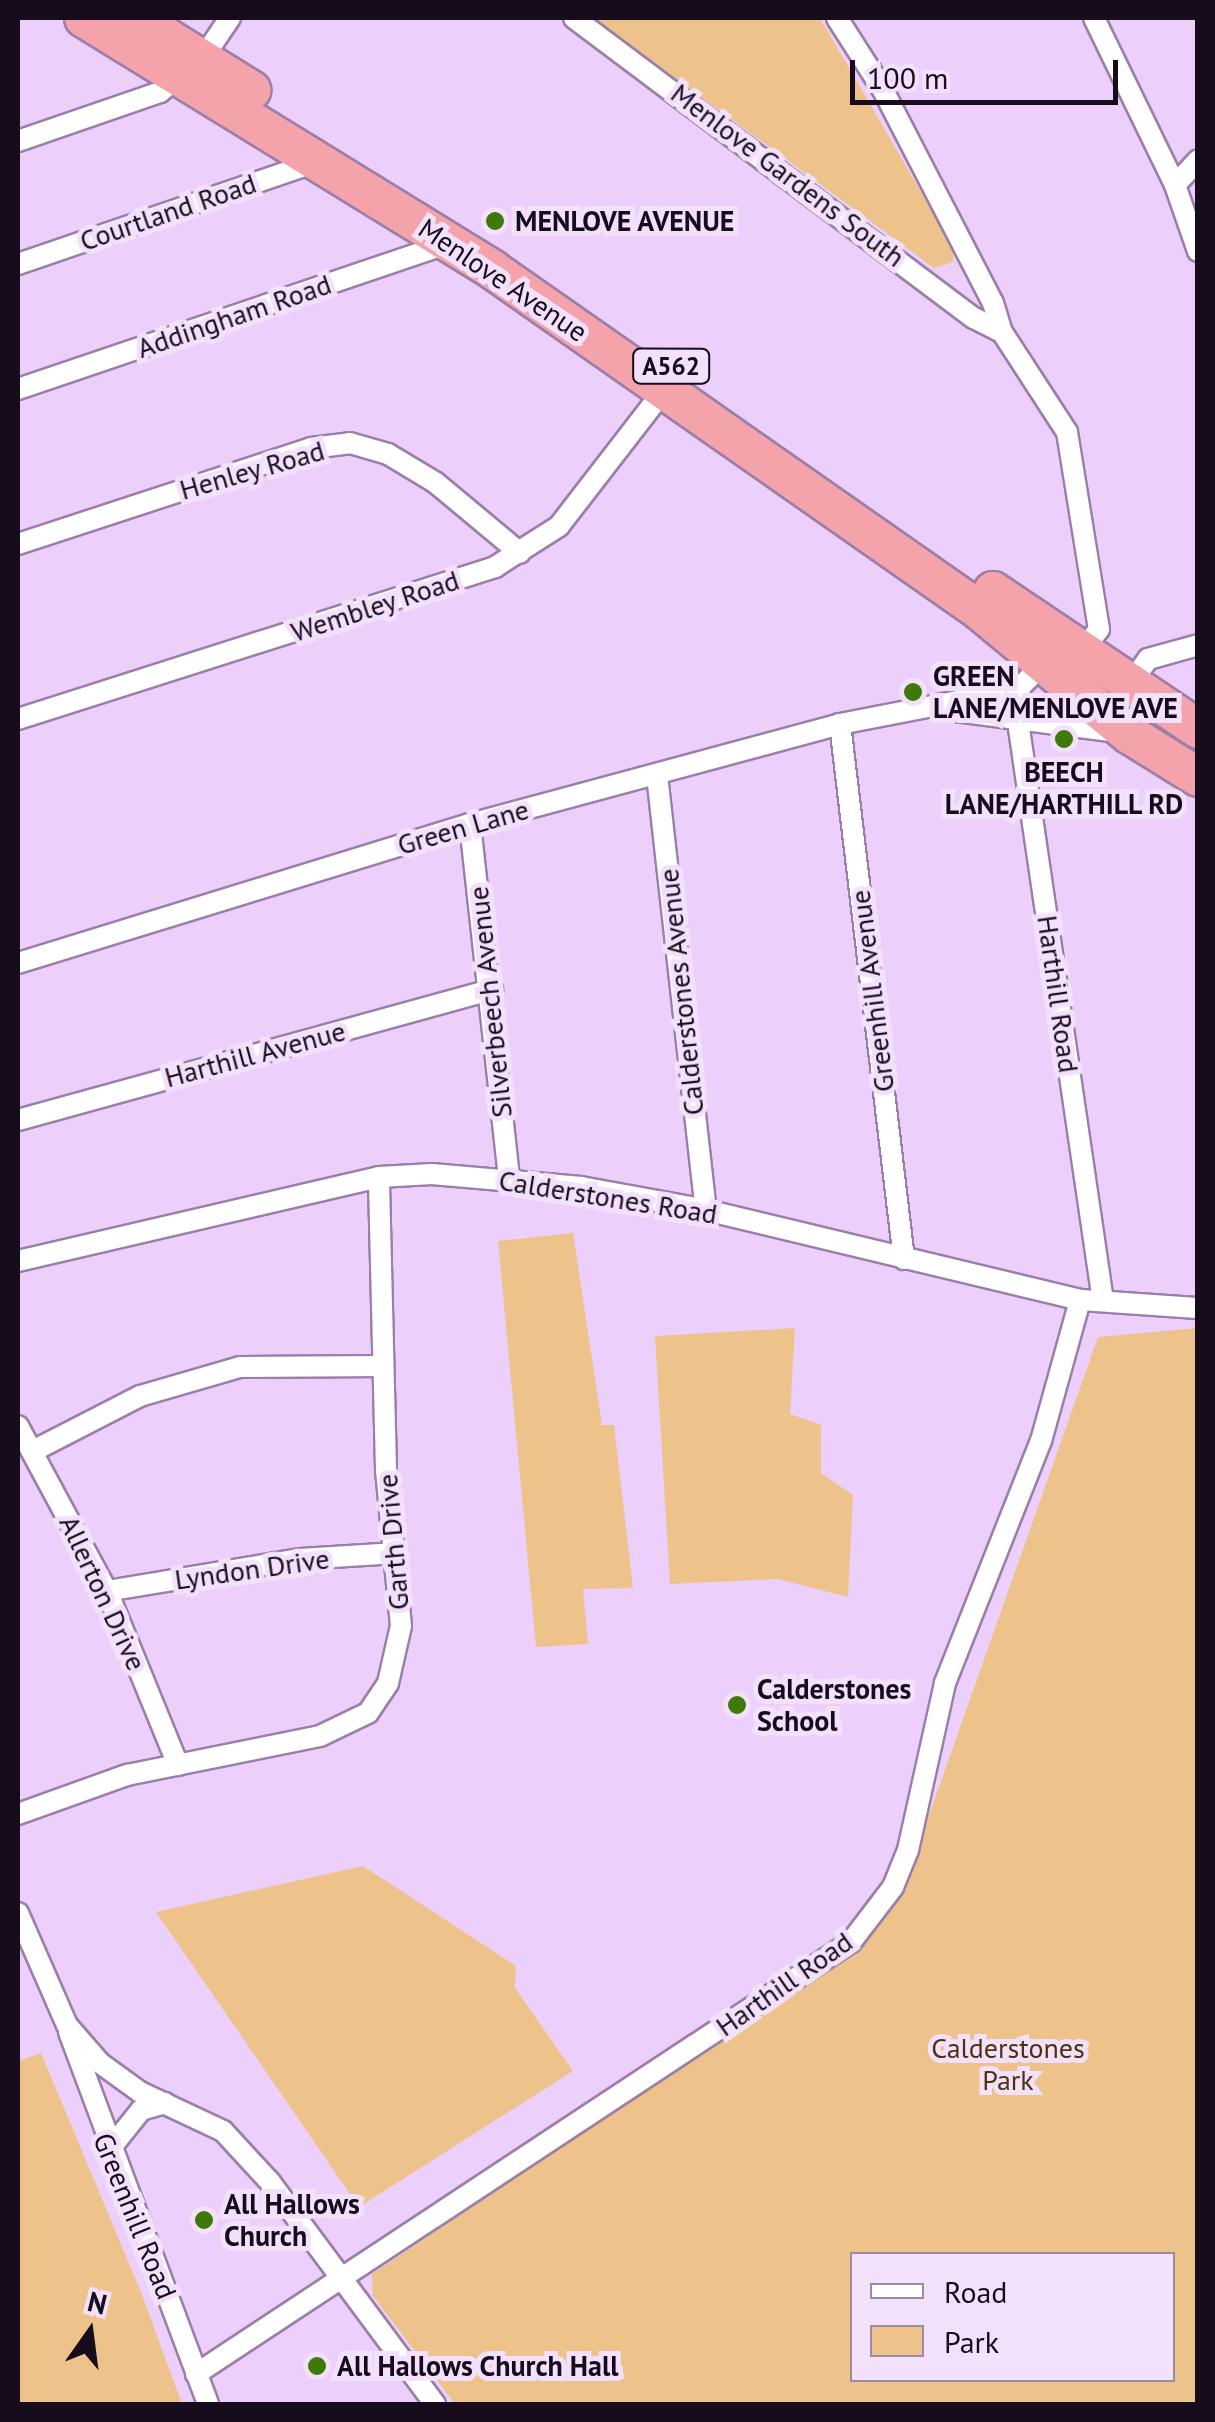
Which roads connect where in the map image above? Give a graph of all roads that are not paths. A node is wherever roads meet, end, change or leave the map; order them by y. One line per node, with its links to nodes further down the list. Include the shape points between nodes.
1 (84, 18): 7 (highway, Menlove Avenue / A562)
2 (134, 18): 7 (highway, Menlove Avenue / A562)
3 (230, 18): 7 (street)
4 (574, 18): 15 (street, Menlove Gardens South, via 974,318)
5 (837, 18): 15 (street, via 901,124 993,302)
6 (1094, 18): 11 (street)
7 (190, 67): 8 (street, via 160,92); 10 (highway, Menlove Avenue / A562); 21 (highway, Menlove Avenue / A562, via 455,216)
8 (18, 141)
9 (1198, 160): 11 (street)
10 (318, 161): 12 (highway, Menlove Avenue / A562); 14 (street, Courtland Road)
11 (1175, 186): 13 (street)
12 (450, 242): 16 (highway, Menlove Avenue / A562); 17 (street, Addingham Road)
13 (1198, 251)
14 (18, 264)
15 (1002, 332): 21 (street, via 1066,432 1099,629)
16 (665, 389): 19 (street, Wembley Road, via 560,526); 22 (highway, Menlove Avenue / A562)
17 (18, 390)
18 (18, 544): 19 (street, Henley Road, via 311,448 350,444 388,454 436,483)
19 (520, 552): 27 (street, Wembley Road, via 442,586)
20 (1198, 644): 23 (street, via 1148,660)
21 (1081, 653): 22 (highway); 23 (highway, Menlove Avenue / A562)
22 (1032, 675): 24 (street, Green Lane); 25 (street, Harthill Road); 29 (highway, Menlove Avenue / A562)
23 (1130, 684): 26 (highway, Menlove Avenue / A562)
24 (913, 708): 25 (street, Green Lane); 28 (street, Green Lane)
25 (1017, 715): 29 (street, Green Lane); 42 (street, Harthill Road)
26 (1182, 719): 29 (highway)
27 (18, 720)
28 (840, 724): 30 (street, Green Lane); 39 (street, Greenhill Avenue)
29 (1135, 738): 31 (highway, Menlove Avenue / A562)
30 (657, 775): 32 (street, Green Lane); 38 (street, Calderstones Avenue)
31 (1198, 778)
32 (470, 824): 33 (street, Green Lane); 34 (street, Silverbeech Avenue)
33 (18, 962)
34 (492, 989): 35 (street, Harthill Avenue); 37 (street, Silverbeech Avenue)
35 (18, 1120)
36 (379, 1177): 37 (street, Calderstones Road); 40 (street, Calderstones Road); 44 (street, Garth Drive)
37 (509, 1180): 38 (street, Calderstones Road)
38 (706, 1210): 39 (street, Calderstones Road)
39 (904, 1258): 41 (street, Calderstones Road)
40 (18, 1261)
41 (1080, 1300): 42 (street, Calderstones Road); 55 (street, Harthill Road, via 1041,1441 945,1683 908,1850 882,1900 850,1942)
42 (1103, 1301): 43 (street, Calderstones Road)
43 (1198, 1308)
44 (382, 1366): 46 (street, via 240,1368 140,1396); 47 (street, Garth Drive)
45 (18, 1426): 46 (street, Allerton Drive)
46 (33, 1452): 48 (street, Allerton Drive)
47 (396, 1553): 48 (street, Lyndon Drive, via 300,1559); 49 (street, Garth Drive, via 402,1626 388,1683 368,1713 320,1736)
48 (108, 1592): 49 (street, Allerton Drive)
49 (178, 1765): 50 (street, Garth Drive, via 63,1794)
50 (18, 1814)
51 (18, 1913): 52 (street)
52 (67, 2026): 53 (street, via 100,2063); 54 (street, Greenhill Road)
53 (164, 2103): 54 (street, via 141,2110); 55 (street, via 223,2131 270,2182)
54 (109, 2150): 56 (street, Greenhill Road)
55 (340, 2280): 56 (street, Harthill Road); 58 (street)
56 (196, 2374): 57 (street, Greenhill Road)
57 (208, 2404)
58 (436, 2404)

